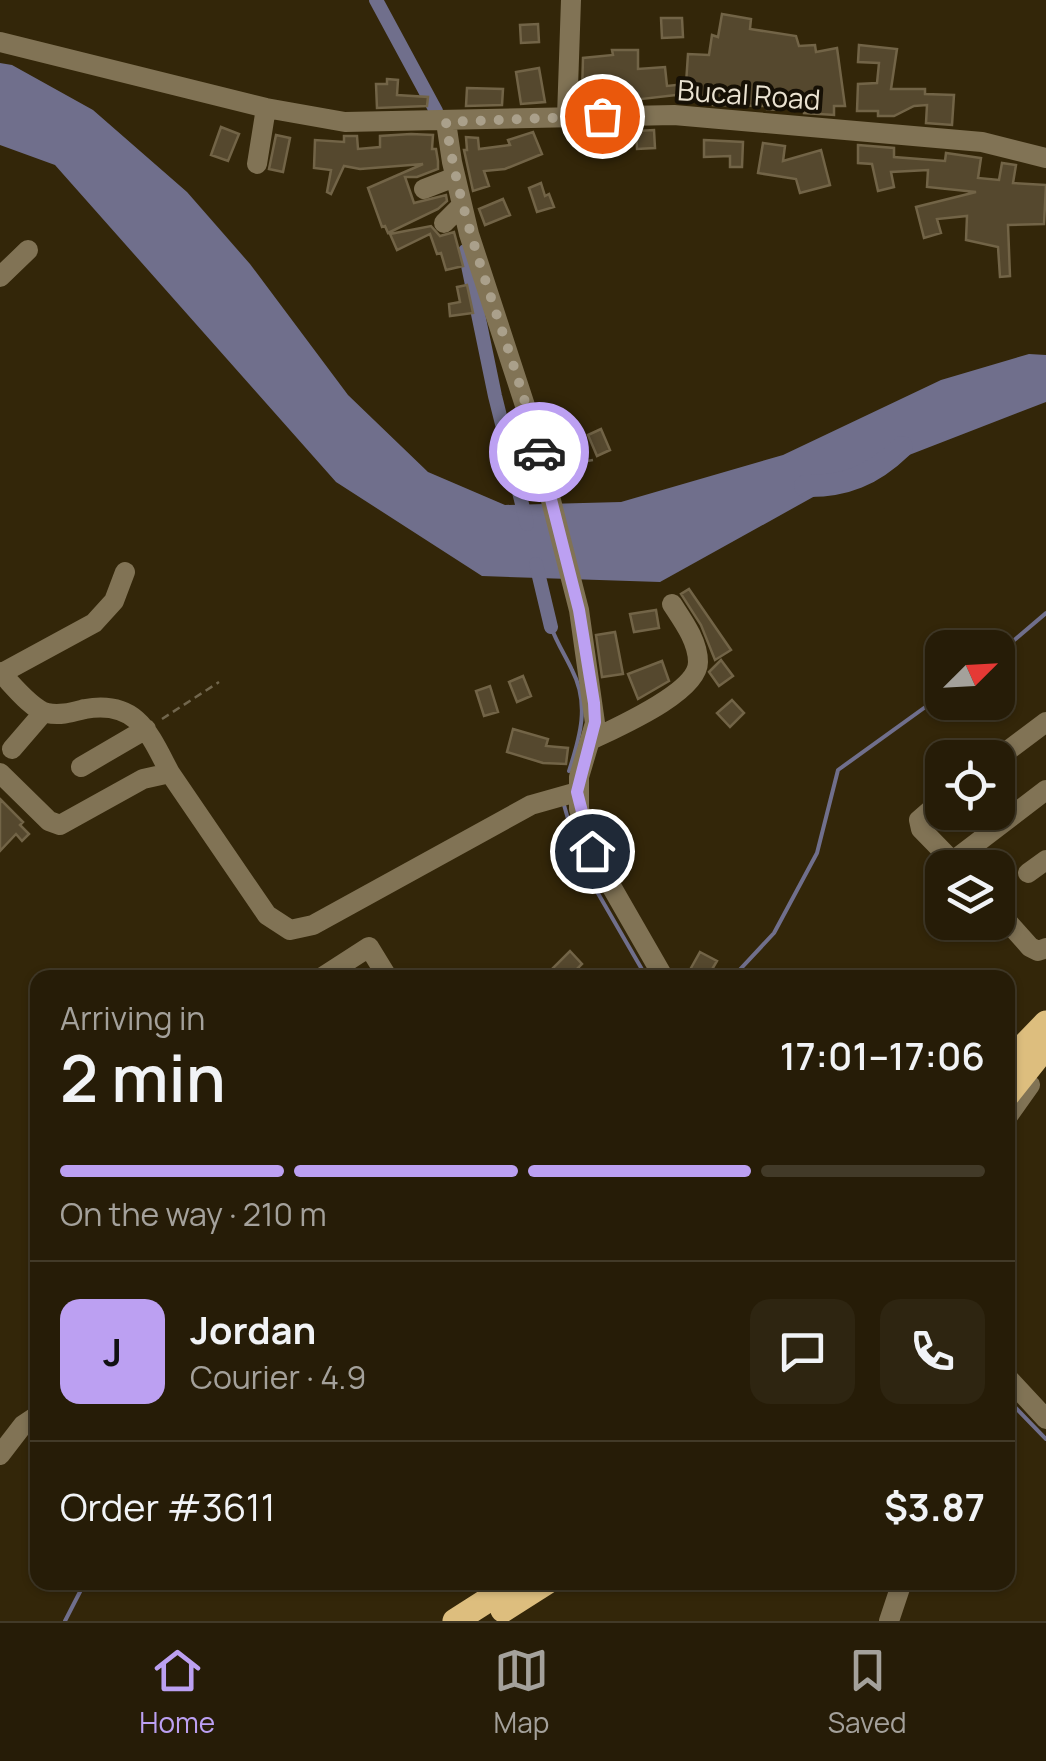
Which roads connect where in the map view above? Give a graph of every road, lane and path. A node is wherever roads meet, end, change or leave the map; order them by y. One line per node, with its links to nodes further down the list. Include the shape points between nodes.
1 (571, 0): 4 (street)
2 (0, 42): 3 (street, Bucal Road)
3 (266, 108): 5 (street, Bucal Road, via 345,122); 7 (street)
4 (567, 116): 5 (street, Bucal Road); 6 (street, Bucal Road, via 674,115 879,131 982,142)
5 (446, 122): 8 (street)
6 (1046, 158)
7 (258, 164)
8 (455, 177): 9 (street); 10 (street)
9 (424, 188)
10 (462, 206): 11 (street); 15 (street)
11 (444, 224)
12 (28, 250): 13 (street)
13 (0, 278)
14 (593, 460): 15 (path)
15 (544, 469): 23 (street, via 579,610 594,703)
16 (125, 572): 18 (street, via 114,600 94,623)
17 (672, 604): 23 (street, via 690,632 695,674 644,715)
18 (1, 673): 20 (street)
19 (219, 682): 22 (path)
20 (43, 713): 22 (street, via 114,707); 25 (street)
21 (1046, 722): 24 (street)
22 (146, 729): 26 (street); 27 (street)
23 (591, 740): 30 (street)
24 (1015, 745)
25 (12, 748)
26 (81, 767)
27 (170, 772): 28 (street, via 142,779 60,826); 30 (street, via 267,915 290,930 314,925 532,805)
28 (0, 773)
29 (1046, 790): 33 (street)
30 (577, 792): 38 (street, via 592,851)
31 (925, 815): 32 (street, via 922,829)
32 (942, 850)
33 (973, 850)
34 (1015, 931): 35 (street, via 1030,948)
35 (1046, 948)
36 (333, 970): 37 (street, via 369,947)
37 (383, 970)
38 (659, 970)
39 (1046, 1023): 41 (main road)
40 (1046, 1046): 43 (main road)
41 (1015, 1058)
42 (1046, 1065): 44 (street)
43 (1015, 1085)
44 (1015, 1107)
45 (1015, 1386): 46 (street)
46 (1046, 1419)
47 (30, 1421): 48 (street)
48 (0, 1455)
49 (503, 1590): 52 (main road)
50 (534, 1590): 53 (main road)
51 (899, 1590): 54 (street)
52 (455, 1621)
53 (486, 1621)
54 (888, 1621)

